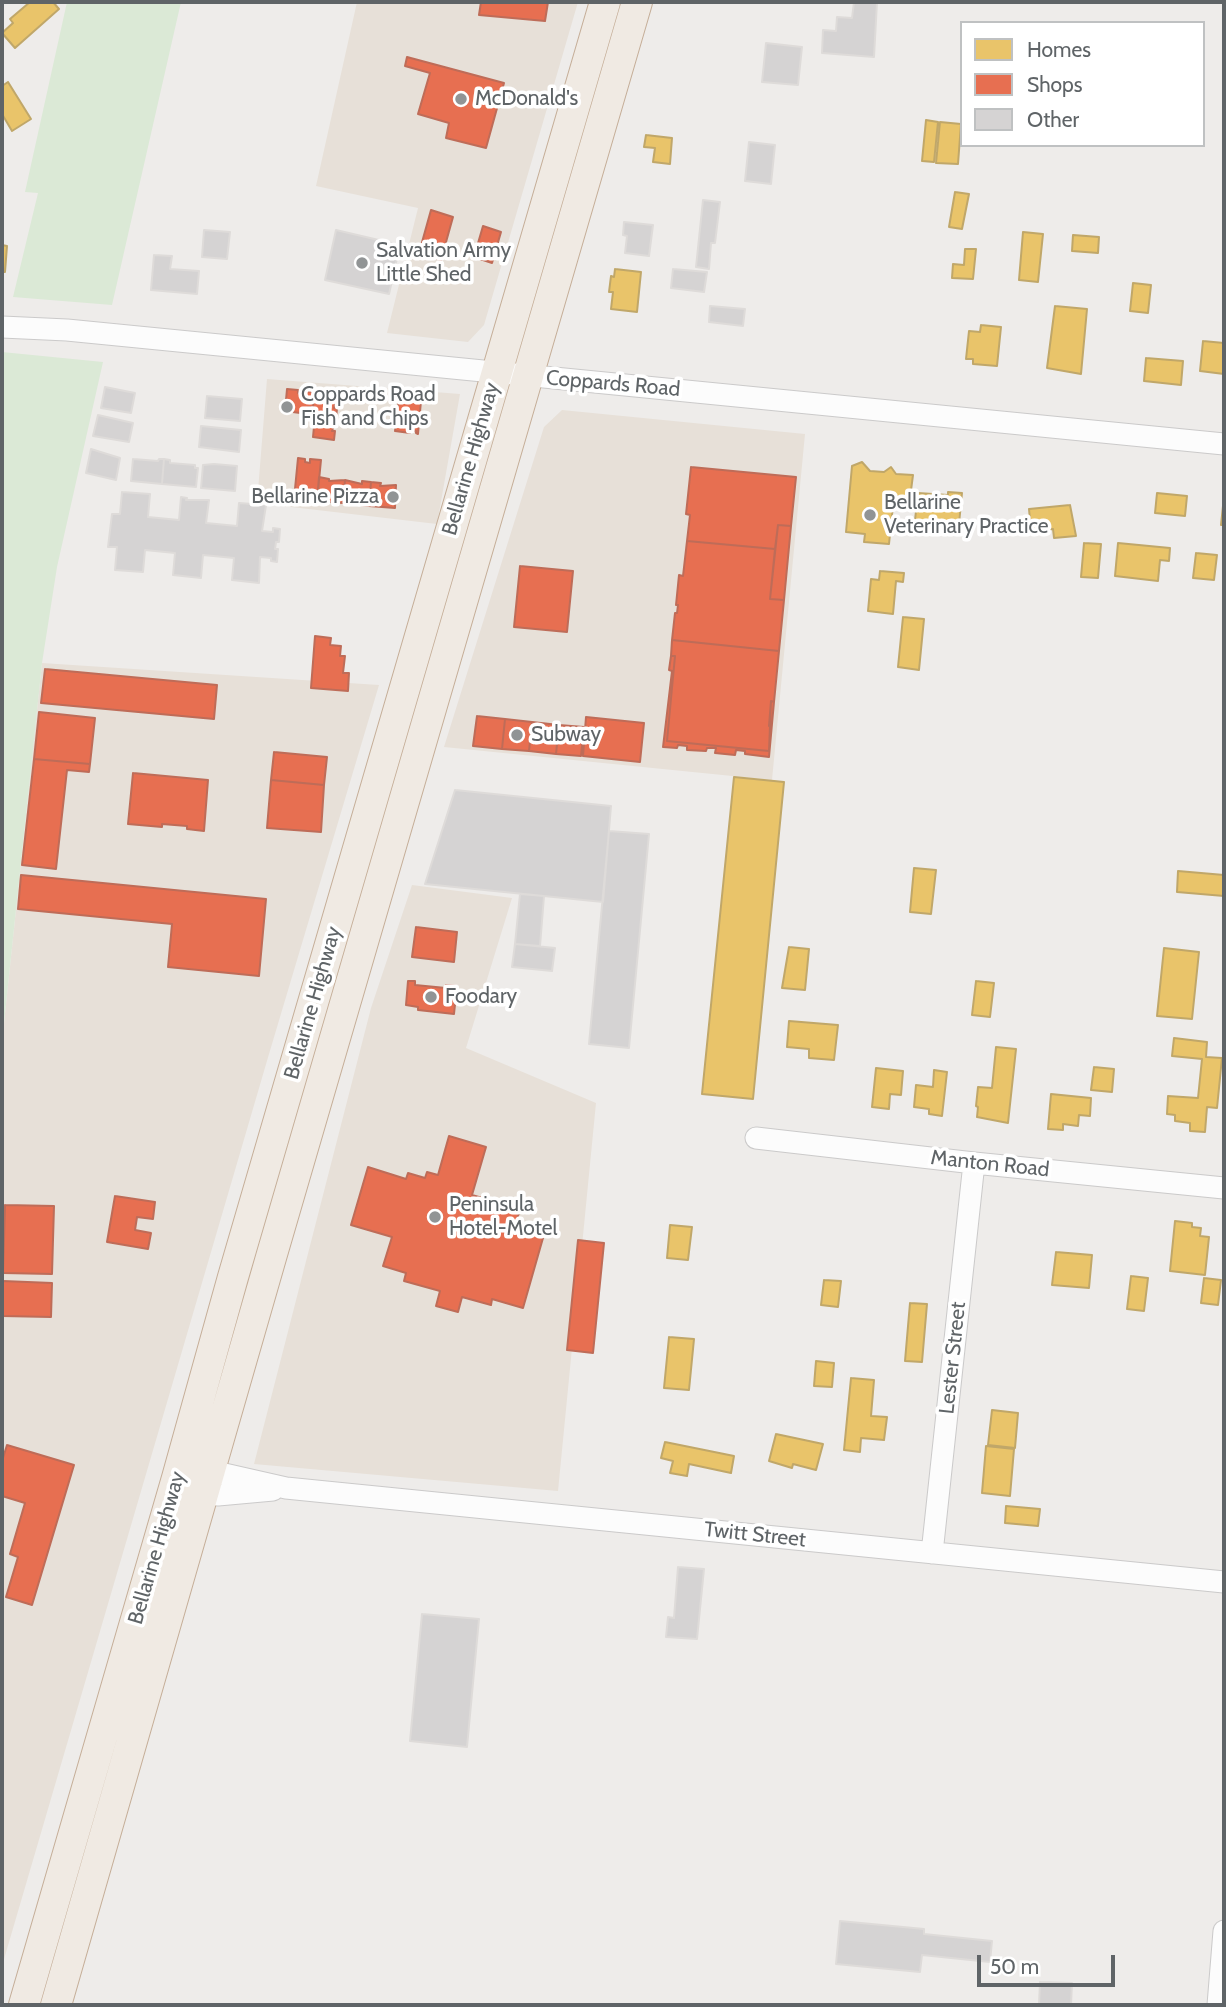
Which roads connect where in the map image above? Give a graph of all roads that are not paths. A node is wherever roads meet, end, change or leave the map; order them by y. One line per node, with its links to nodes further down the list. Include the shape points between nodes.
1 (605, 2): 4 (highway, Bellarine Highway)
2 (637, 2): 5 (highway, Bellarine Highway)
3 (2, 327): 4 (street, Coppards Road)
4 (496, 374): 5 (street, Coppards Road); 10 (highway, Bellarine Highway)
5 (527, 376): 6 (street, Coppards Road); 11 (highway, Bellarine Highway)
6 (1224, 444)
7 (756, 1138): 8 (street, Manton Road)
8 (974, 1163): 9 (street, Manton Road); 12 (street, Lester Street)
9 (1224, 1188)
10 (177, 1478): 11 (street, Twitt Street); 15 (highway, Bellarine Highway)
11 (208, 1483): 12 (street, Twitt Street); 16 (highway, Bellarine Highway)
12 (932, 1553): 13 (street, Twitt Street)
13 (1224, 1582)
14 (1224, 1931): 17 (street)
15 (24, 2005)
16 (56, 2005)
17 (1217, 2005)

